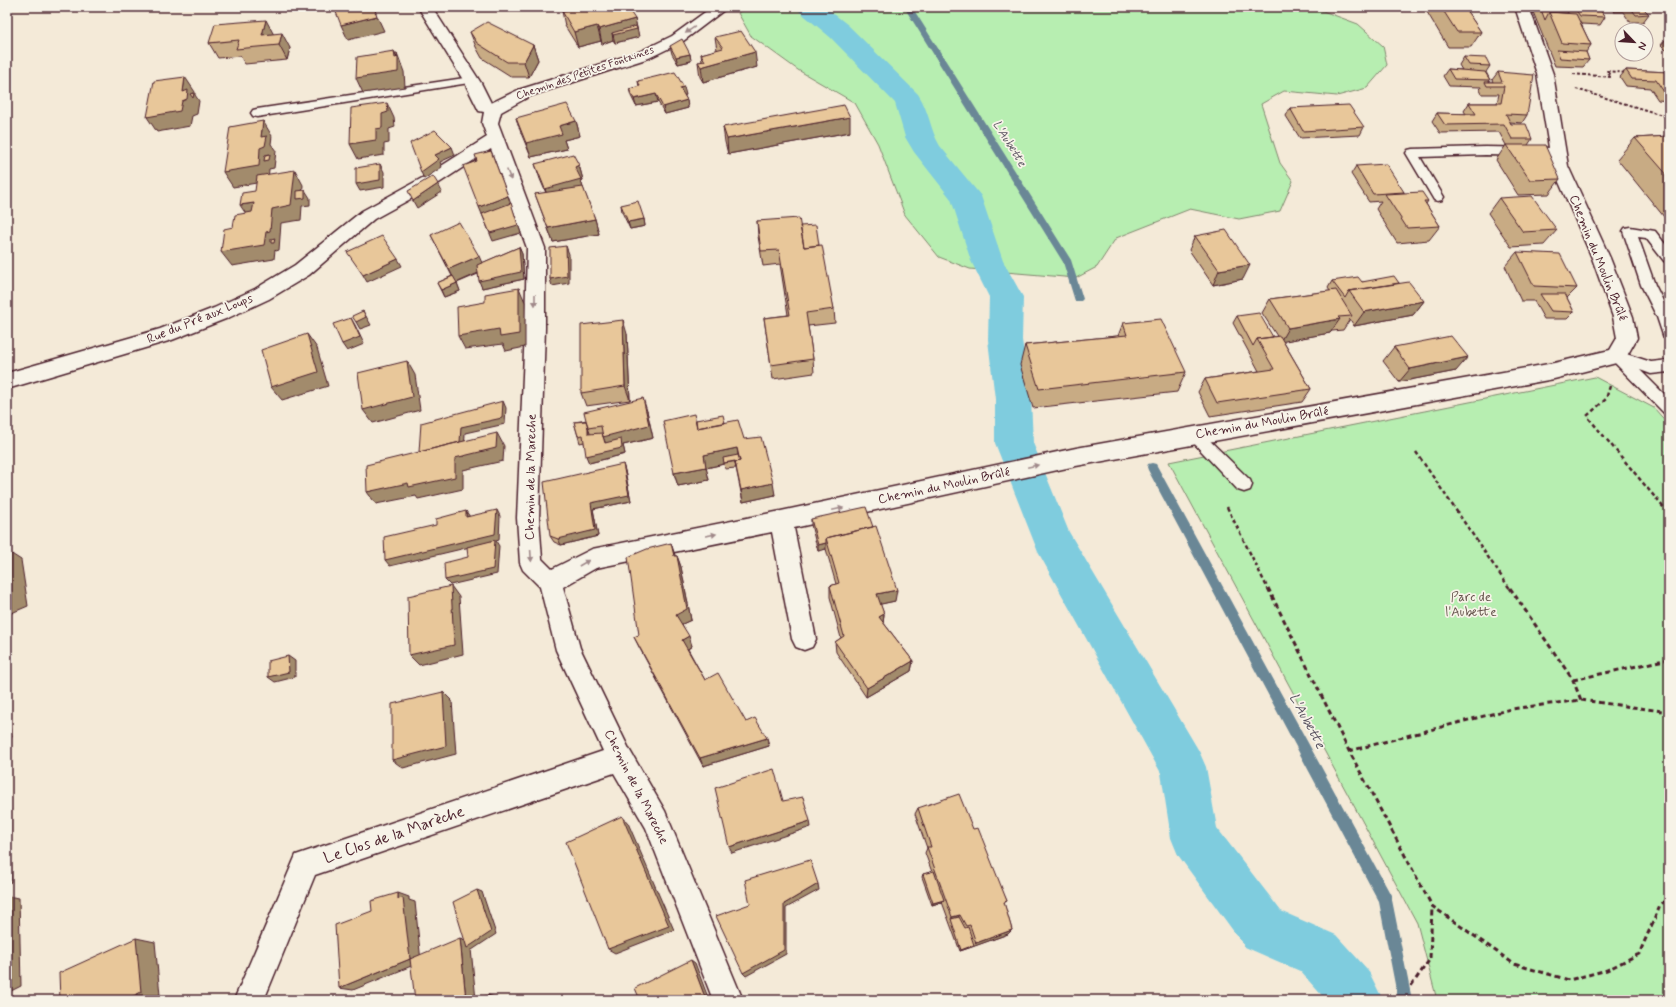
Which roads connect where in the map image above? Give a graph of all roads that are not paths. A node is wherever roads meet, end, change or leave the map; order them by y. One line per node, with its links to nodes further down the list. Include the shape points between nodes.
1 (426, 7): 4 (street)
2 (721, 7): 5 (street, Chemin des Petites Fontaines, one-way to 5, via 677,39 644,54 524,93)
3 (1522, 7): 8 (street, Chemin du Moulin Brûlé, via 1545,76)
4 (471, 80): 5 (street, via 485,107); 6 (lane)
5 (493, 109): 7 (street, Chemin de la Mareche, via 490,123)
6 (257, 113)
7 (495, 139): 14 (street, Rue du Pré aux Loups, via 430,181 368,215 302,270 262,294 165,336); 19 (street, Chemin de la Mareche, one-way to 19, via 536,248 528,518 531,563)
8 (1557, 152): 9 (lane, via 1412,153); 12 (street, Chemin du Moulin Brûlé, via 1560,166 1623,317 1627,338)
9 (1438, 198)
10 (1669, 258): 11 (lane, via 1650,234 1630,231 1648,285 1664,317)
11 (1669, 334)
12 (1618, 356): 13 (lane, via 1651,368); 15 (lane); 16 (street, Chemin du Moulin Brûlé, via 1554,371)
13 (1669, 366)
14 (7, 381)
15 (1669, 409)
16 (1195, 435): 17 (lane); 18 (street, Chemin du Moulin Brûlé, one-way to 16, via 1076,457)
17 (1244, 485)
18 (781, 521): 19 (street, Chemin du Moulin Brûlé, one-way to 18, via 592,559); 20 (street)
19 (550, 582): 21 (street, Chemin de la Mareche, via 568,650)
20 (804, 639)
21 (620, 758): 22 (street, Le Clos de la Marèche, via 306,865); 23 (street, Chemin de la Mareche, via 656,820)
22 (249, 1000)
23 (728, 1000)

